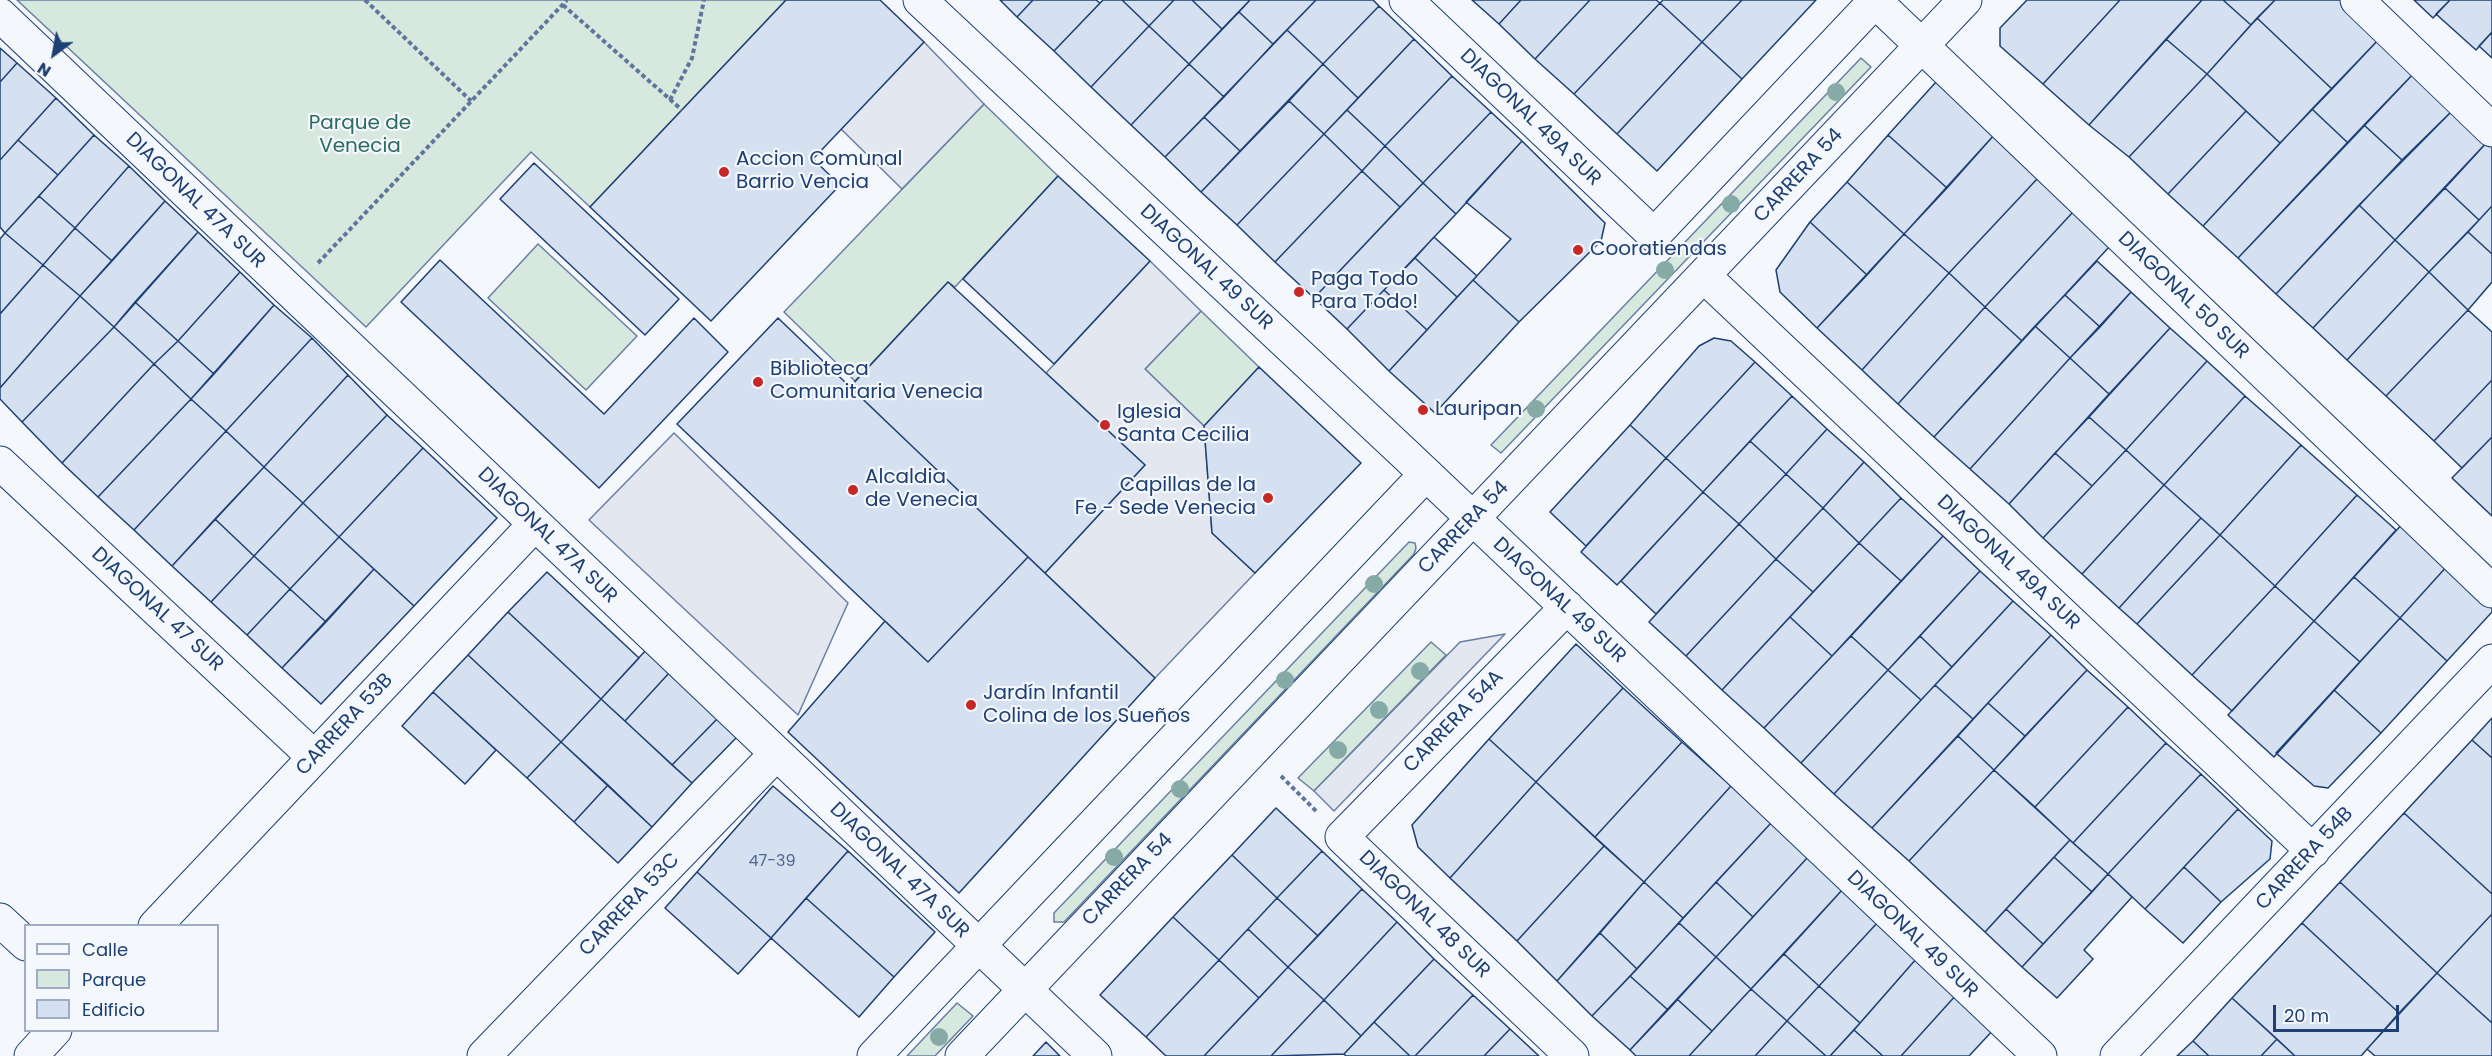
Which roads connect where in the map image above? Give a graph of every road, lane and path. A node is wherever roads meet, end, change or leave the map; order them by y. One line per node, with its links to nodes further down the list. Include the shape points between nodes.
1 (365, 0): 13 (path)
2 (567, 0): 9 (path)
3 (704, 0): 12 (path, via 692,58)
4 (920, 0): 19 (street, DIAGONAL 49 SUR)
5 (1406, 0): 6 (street, DIAGONAL 49A SUR, via 1654,235)
6 (1875, 0): 11 (street, DIAGONAL 50 SUR)
7 (1965, 0): 11 (street, CARRERA 54)
8 (2357, 0): 15 (street)
9 (562, 5): 12 (path); 13 (path)
10 (0, 15): 17 (street, DIAGONAL 47A SUR)
11 (1922, 46): 16 (street, CARRERA 54); 22 (street, DIAGONAL 50 SUR)
12 (670, 100): 14 (path)
13 (471, 101): 17 (path)
14 (682, 110)
15 (2492, 130)
16 (1704, 276): 20 (street, CARRERA 54); 29 (street, DIAGONAL 49A SUR)
17 (291, 292): 21 (street, DIAGONAL 47A SUR)
18 (0, 463): 26 (street, DIAGONAL 47 SUR)
19 (1426, 474): 20 (street, DIAGONAL 49 SUR); 33 (street)
20 (1473, 519): 23 (street, DIAGONAL 49 SUR); 34 (street, CARRERA 54)
21 (534, 525): 25 (street, DIAGONAL 47A SUR); 26 (street, CARRERA 53B)
22 (2492, 591)
23 (1567, 608): 28 (street, CARRERA 54A); 42 (street, DIAGONAL 49 SUR)
24 (2492, 661): 29 (street, CARRERA 54B)
25 (776, 754): 33 (street, DIAGONAL 47A SUR); 37 (street, CARRERA 53C)
26 (315, 757): 31 (street, CARRERA 53B)
27 (1278, 773): 28 (path, DIAGONAL 48 SUR)
28 (1342, 837): 41 (street, DIAGONAL 48 SUR)
29 (2313, 851): 43 (street, CARRERA 54B)
30 (0, 920): 32 (street)
31 (157, 924)
32 (24, 942)
33 (977, 945): 34 (street, DIAGONAL 47A SUR); 38 (street)
34 (1025, 989): 39 (street, CARRERA 54); 40 (street, DIAGONAL 47A SUR)
35 (54, 1032): 36 (street)
36 (31, 1056)
37 (484, 1056)
38 (874, 1056)
39 (962, 1056)
40 (1095, 1056)
41 (1572, 1056)
42 (2040, 1056)
43 (2117, 1056)

